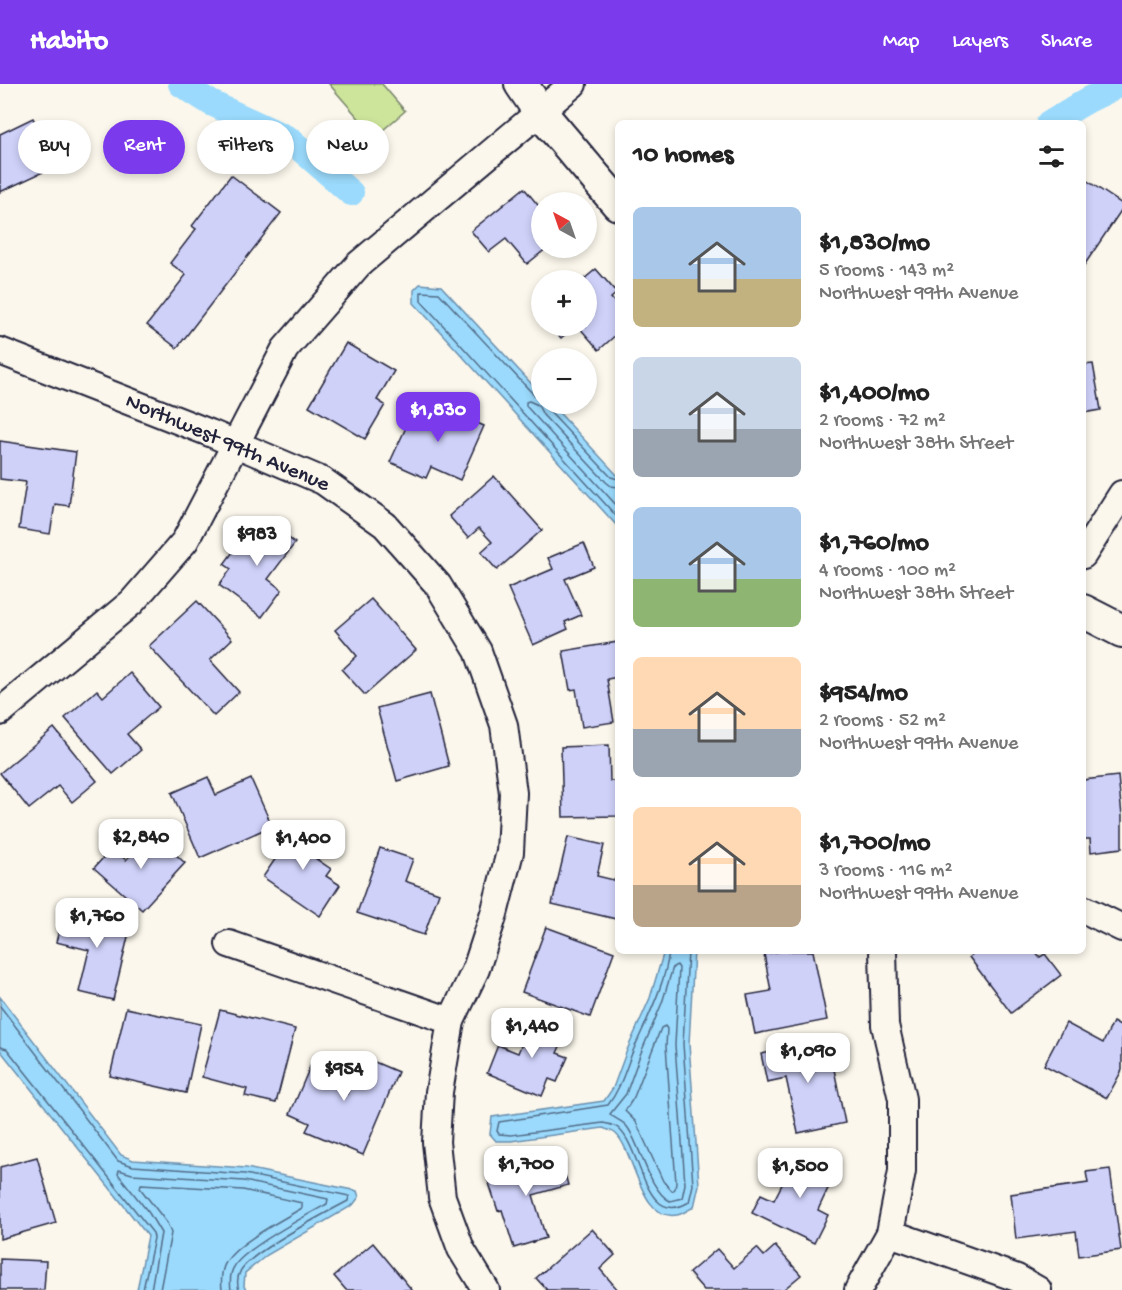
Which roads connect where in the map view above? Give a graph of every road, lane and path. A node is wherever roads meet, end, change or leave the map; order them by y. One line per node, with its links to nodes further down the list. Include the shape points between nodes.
1 (521, 84): 3 (street)
2 (573, 84): 3 (street)
3 (540, 112): 4 (street); 6 (street, via 358,264 285,349)
4 (615, 200)
5 (0, 351): 6 (street, Northwest 99th Avenue)
6 (235, 443): 11 (street, via 185,541 132,602); 16 (street, Northwest 99th Avenue, via 323,481 385,525 438,585 478,651 504,725 513,793 510,852 476,969)
7 (1122, 494): 8 (street)
8 (1086, 550)
9 (1086, 613): 10 (street)
10 (1122, 631)
11 (0, 712)
12 (1086, 910): 13 (street)
13 (1122, 928)
14 (229, 944): 16 (street)
15 (883, 954): 17 (street, via 885,1025 902,1099 902,1171)
16 (451, 1021): 18 (street, Northwest 99th Avenue, via 439,1092 436,1142 442,1197 461,1249)
17 (890, 1233): 19 (street); 20 (street, via 1017,1278)
18 (486, 1290)
19 (858, 1290)
20 (1038, 1290)

